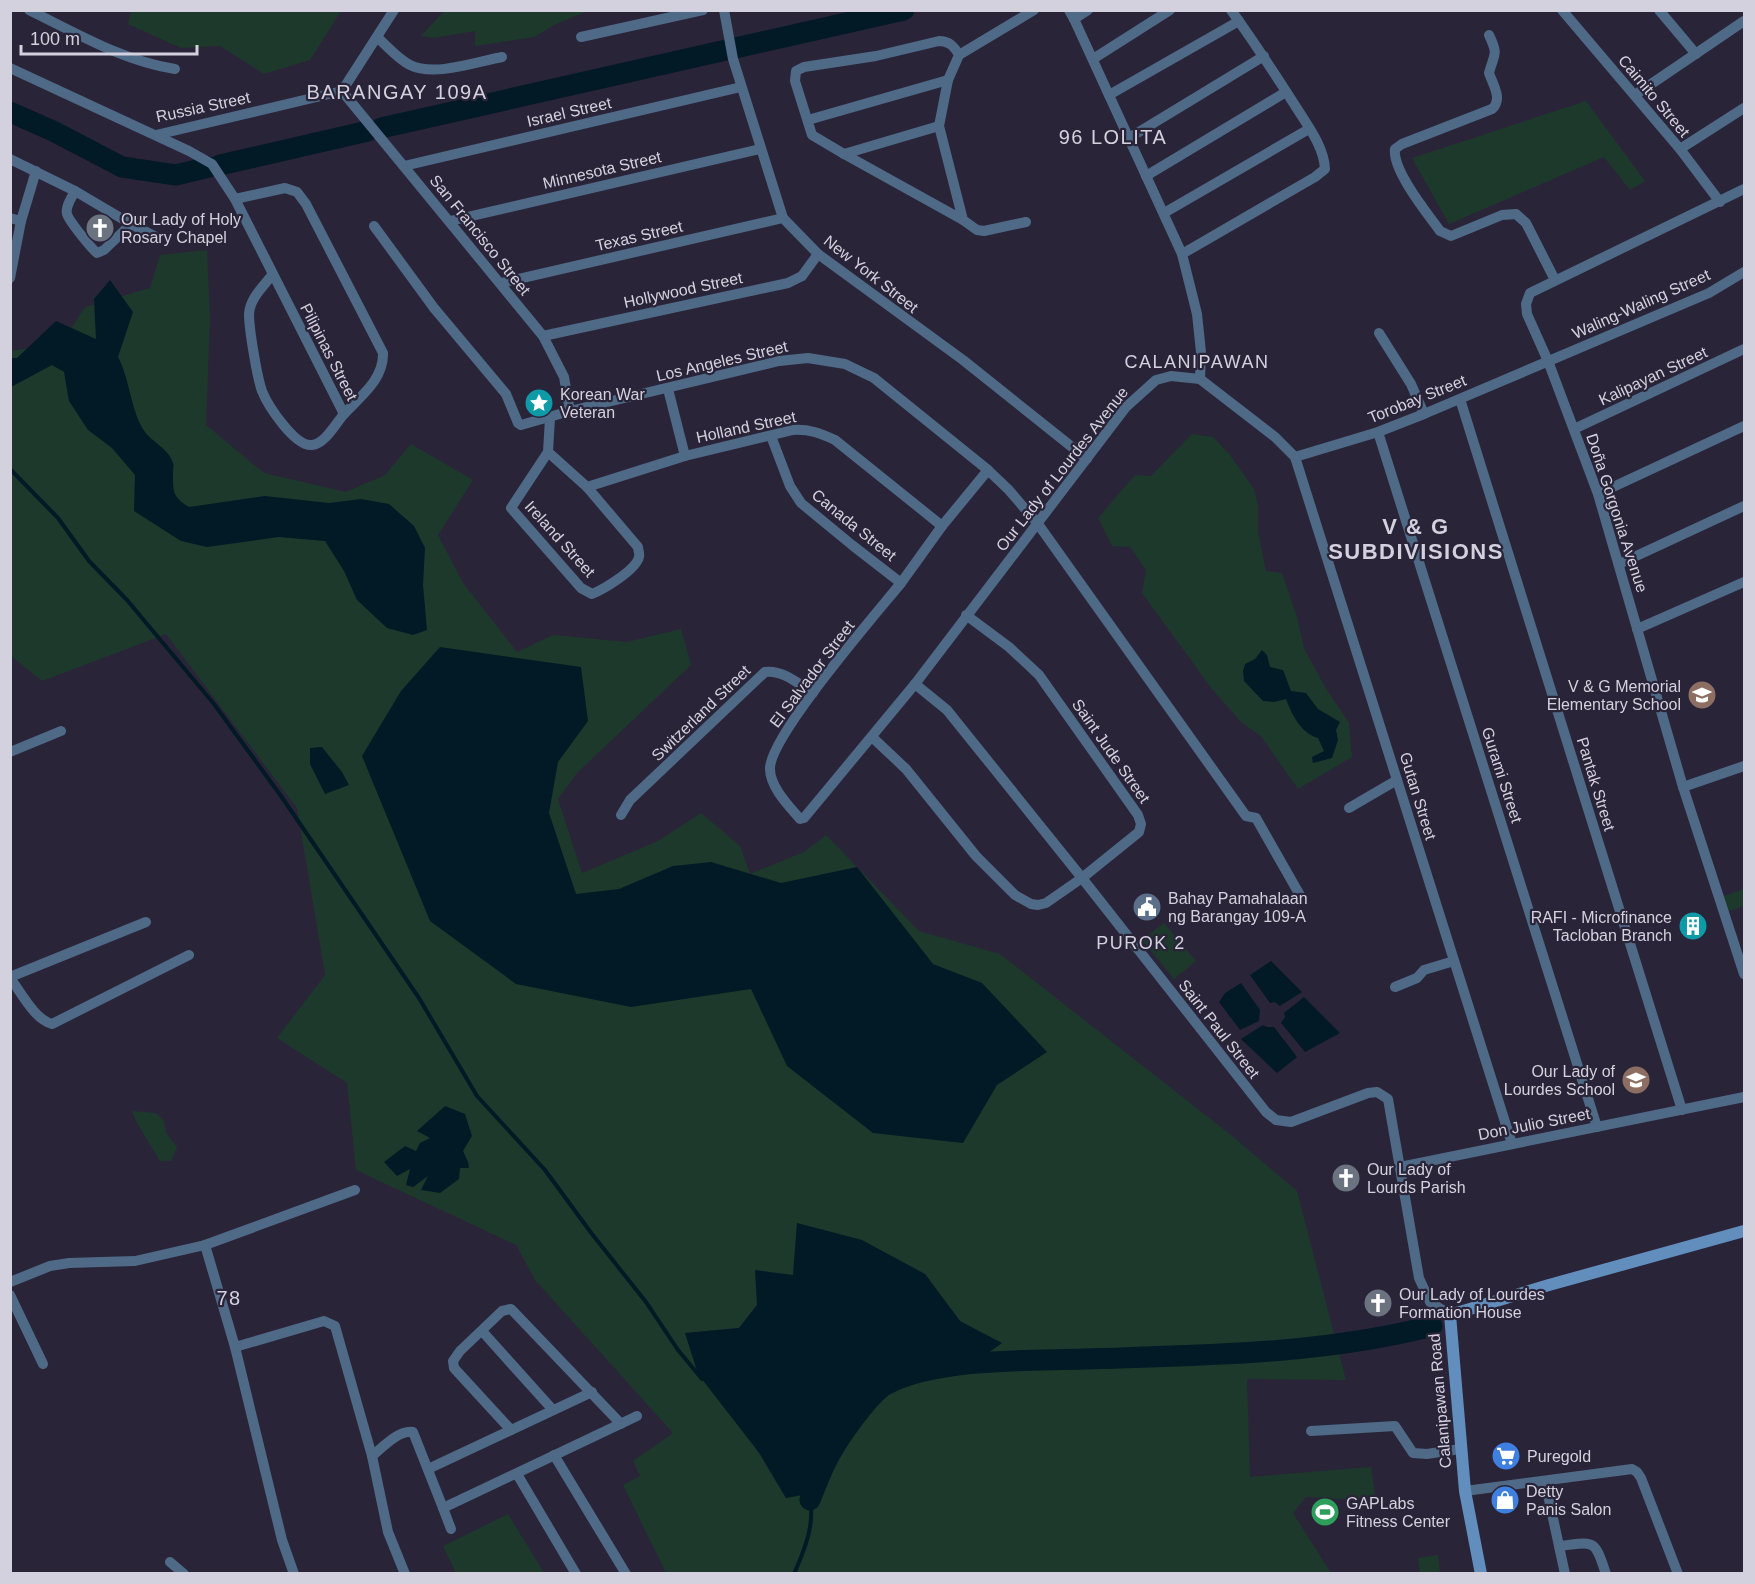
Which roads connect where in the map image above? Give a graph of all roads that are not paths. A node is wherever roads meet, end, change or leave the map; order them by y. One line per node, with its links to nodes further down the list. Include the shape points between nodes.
1 (29, 10): 24 (street, via 126,57)
2 (394, 10): 17 (street)
3 (703, 10): 11 (street)
4 (724, 10): 26 (street, New York Street)
5 (1034, 10): 19 (street)
6 (1088, 10): 12 (street)
7 (1170, 10): 22 (street)
8 (1231, 10): 13 (street)
9 (1562, 10): 30 (street, Caimito Street)
10 (1659, 10): 18 (street)
11 (664, 15): 16 (street)
12 (1071, 15): 22 (street)
13 (1239, 21): 20 (street); 29 (street)
14 (1744, 21): 18 (street)
15 (1489, 35): 65 (street, via 1496,48 1489,73 1497,104 1402,144 1395,149 1394,156 1440,231 1450,236 1502,215 1516,214 1526,224)
16 (581, 37)
17 (378, 38): 21 (street, via 411,66 427,70); 27 (street)
18 (1696, 54): 30 (street)
19 (959, 55): 25 (street); 32 (street, via 947,41 939,41 804,67 796,71 795,81)
20 (1264, 56): 28 (street); 37 (street)
21 (502, 57)
22 (1093, 59): 29 (street)
23 (10, 68): 36 (street, Russia Street)
24 (175, 69)
25 (948, 80): 32 (street); 34 (street)
26 (741, 87): 38 (street, New York Street); 43 (street, Israel Street)
27 (342, 91): 33 (street, Russia Street); 43 (street, San Francisco Street)
28 (1286, 92): 35 (street); 45 (street)
29 (1109, 95): 37 (street)
30 (1635, 95): 39 (street, Caimito Street)
31 (1744, 108): 39 (street)
32 (808, 120): 41 (street, via 812,135)
33 (193, 126): 36 (street, Russia Street); 40 (street)
34 (939, 126): 41 (street); 53 (street)
35 (1310, 129): 50 (street); 60 (street, via 1324,157 1325,169)
36 (156, 135): 40 (street, Pilipinas Street)
37 (1129, 138): 45 (street)
38 (760, 149): 51 (street, New York Street); 54 (street, Minnesota Street)
39 (1680, 149): 49 (street, Caimito Street)
40 (189, 151): 48 (street, Pilipinas Street, via 212,164)
41 (844, 154): 53 (street)
42 (10, 159): 44 (street)
43 (404, 166): 54 (street, San Francisco Street)
44 (36, 171): 47 (street); 52 (street)
45 (1146, 176): 50 (street)
46 (1744, 189): 49 (street, Doña Gorgonia Avenue)
47 (75, 191): 56 (street); 56 (street, via 67,214 97,253)
48 (235, 200): 63 (street, Pilipinas Street); 75 (street, via 285,188 297,192 383,352 380,375)
49 (1720, 202): 65 (street, Doña Gorgonia Avenue)
50 (1164, 213): 60 (street)
51 (783, 218): 59 (street, New York Street); 66 (street, Texas Street)
52 (16, 220): 61 (street)
53 (963, 220): 55 (street, via 984,231)
54 (450, 221): 66 (street, San Francisco Street)
55 (1026, 222)
56 (130, 224): 58 (street)
57 (374, 226): 77 (street, Los Angeles Street, via 457,337 503,388 518,423)
58 (154, 236)
59 (818, 254): 68 (street, Hollywood Street, via 802,276 788,283); 85 (street, New York Street, via 963,360)
60 (1182, 254): 71 (street, via 1197,314)
61 (12, 261): 64 (street)
62 (1744, 272): 70 (street, Waling-Waling Street, via 1709,293)
63 (272, 275): 75 (street, Pilipinas Street); 75 (street, Pilipinas Street, via 254,298 249,313 262,391 278,418 301,443 310,446 320,443)
64 (10, 278)
65 (1555, 280): 70 (street, Doña Gorgonia Avenue, via 1530,293 1526,304)
66 (501, 283): 68 (street, San Francisco Street)
67 (1379, 333): 76 (street, via 1411,384)
68 (543, 336): 74 (street, San Francisco Street, via 564,377)
69 (1744, 349): 79 (street, Kalipayan Street)
70 (1548, 361): 73 (street, Torobay Street); 79 (street, Doña Gorgonia Avenue)
71 (1200, 379): 84 (street, via 1275,436); 85 (street, Our Lady of Lourdes Avenue, via 1172,376 1151,382 1126,407)
72 (668, 389): 74 (street, Los Angeles Street); 83 (street); 86 (street, Los Angeles Street, via 779,361 808,358 845,364 874,378)
73 (1460, 399): 76 (street, Torobay Street); 117 (street, Pantak Street)
74 (570, 411): 77 (street, Los Angeles Street)
75 (344, 414)
76 (1424, 414): 80 (street, Torobay Street)
77 (550, 418): 82 (street, Ireland Street)
78 (1744, 426): 88 (street)
79 (1574, 429): 88 (street, Doña Gorgonia Avenue)
80 (1378, 432): 84 (street, Torobay Street); 118 (street, Gurami Street)
81 (771, 436): 83 (street, Holland Street); 91 (street, Holland Street, via 805,429 835,440); 94 (street, Canada Street, via 790,486 801,503)
82 (548, 452): 87 (street, Ireland Street); 87 (street, Ireland Street, via 512,508 581,588 592,594 634,567 639,557 638,547)
83 (685, 456): 87 (street, Holland Street)
84 (1295, 457): 103 (street, Gutan Street)
85 (1087, 459): 90 (street, Our Lady of Lourdes Avenue)
86 (988, 470): 90 (street, Los Angeles Street); 91 (street, Canada Street)
87 (587, 487)
88 (1598, 494): 92 (street, Doña Gorgonia Avenue)
89 (1744, 506): 92 (street)
90 (1038, 524): 95 (street, Our Lady of Lourdes Avenue); 109 (street, Los Angeles Street, via 1246,816 1256,818)
91 (942, 526): 94 (street, Canada Street)
92 (1619, 564): 96 (street, Doña Gorgonia Avenue)
93 (1744, 582): 96 (street)
94 (901, 583): 98 (street, El Salvador Street)
95 (966, 615): 97 (street, Our Lady of Lourdes Avenue); 108 (street, Saint Jude Street, via 1039,675 1140,820 1138,832)
96 (1638, 629): 104 (street, Doña Gorgonia Avenue)
97 (915, 684): 100 (street, Our Lady of Lourdes Avenue); 108 (street, Saint Paul Street, via 946,710)
98 (813, 693): 106 (street, Switzerland Street, via 780,673 765,672 630,800); 107 (street, El Salvador Street, via 782,736 770,763 772,781)
99 (61, 731): 101 (street)
100 (872, 737): 107 (street, Our Lady of Lourdes Avenue); 108 (street, Saint Jude Street, via 906,769 976,856 1015,895 1031,904 1046,903)
101 (10, 752)
102 (1744, 766): 104 (street)
103 (1397, 780): 105 (street); 112 (street, Gutan Street)
104 (1683, 787): 113 (street, Doña Gorgonia Avenue)
105 (1349, 808)
106 (621, 815)
107 (801, 819)
108 (1082, 878): 120 (street, Saint Paul Street, via 1266,1112 1276,1120 1291,1122 1368,1093 1383,1094 1390,1105)
109 (1301, 897)
110 (146, 922): 114 (street)
111 (189, 955): 114 (street, via 52,1024 39,1017)
112 (1454, 961): 115 (street, via 1424,970 1418,978); 119 (street, Gutan Street)
113 (1744, 974)
114 (10, 977)
115 (1395, 987)
116 (1744, 1097): 117 (street, Don Julio Street)
117 (1682, 1110): 118 (street, Don Julio Street)
118 (1598, 1127): 119 (street, Don Julio Street)
119 (1512, 1144): 120 (street, Don Julio Street)
120 (1400, 1167): 126 (street, Saint Paul Street, via 1419,1278 1430,1302)
121 (355, 1190): 123 (street)
122 (1744, 1231): 126 (street, Calanipawan Road)
123 (205, 1245): 124 (street, via 135,1261 50,1266); 128 (street)
124 (10, 1282)
125 (10, 1295): 129 (street)
126 (1450, 1315): 136 (street, Calanipawan Road)
127 (482, 1331): 130 (street, via 502,1311 511,1309); 131 (street); 134 (street, via 454,1359 454,1368)
128 (235, 1347): 138 (street, via 324,1321 335,1326); 148 (street, via 282,1540)
129 (43, 1364)
130 (592, 1392): 131 (street); 133 (street)
131 (553, 1410): 134 (street)
132 (637, 1416): 133 (street)
133 (621, 1424): 137 (street)
134 (511, 1430): 139 (street)
135 (1311, 1431): 136 (street, via 1395,1426 1413,1454)
136 (1460, 1449): 142 (street, Calanipawan Road)
137 (554, 1455): 140 (street); 151 (street)
138 (372, 1456): 139 (street, via 396,1437 412,1431); 149 (street, via 389,1538)
139 (428, 1469): 143 (street)
140 (517, 1474): 143 (street); 150 (street)
141 (1545, 1481): 142 (street); 145 (street); 155 (street, via 1632,1469 1637,1472)
142 (1465, 1491): 152 (street, Calanipawan Road)
143 (443, 1508): 144 (street)
144 (451, 1529)
145 (1559, 1546): 153 (street); 154 (street, via 1594,1545)
146 (170, 1562): 147 (street)
147 (184, 1574)
148 (294, 1574)
149 (405, 1574)
150 (576, 1574)
151 (626, 1574)
152 (1481, 1574)
153 (1565, 1574)
154 (1606, 1574)
155 (1678, 1574)

